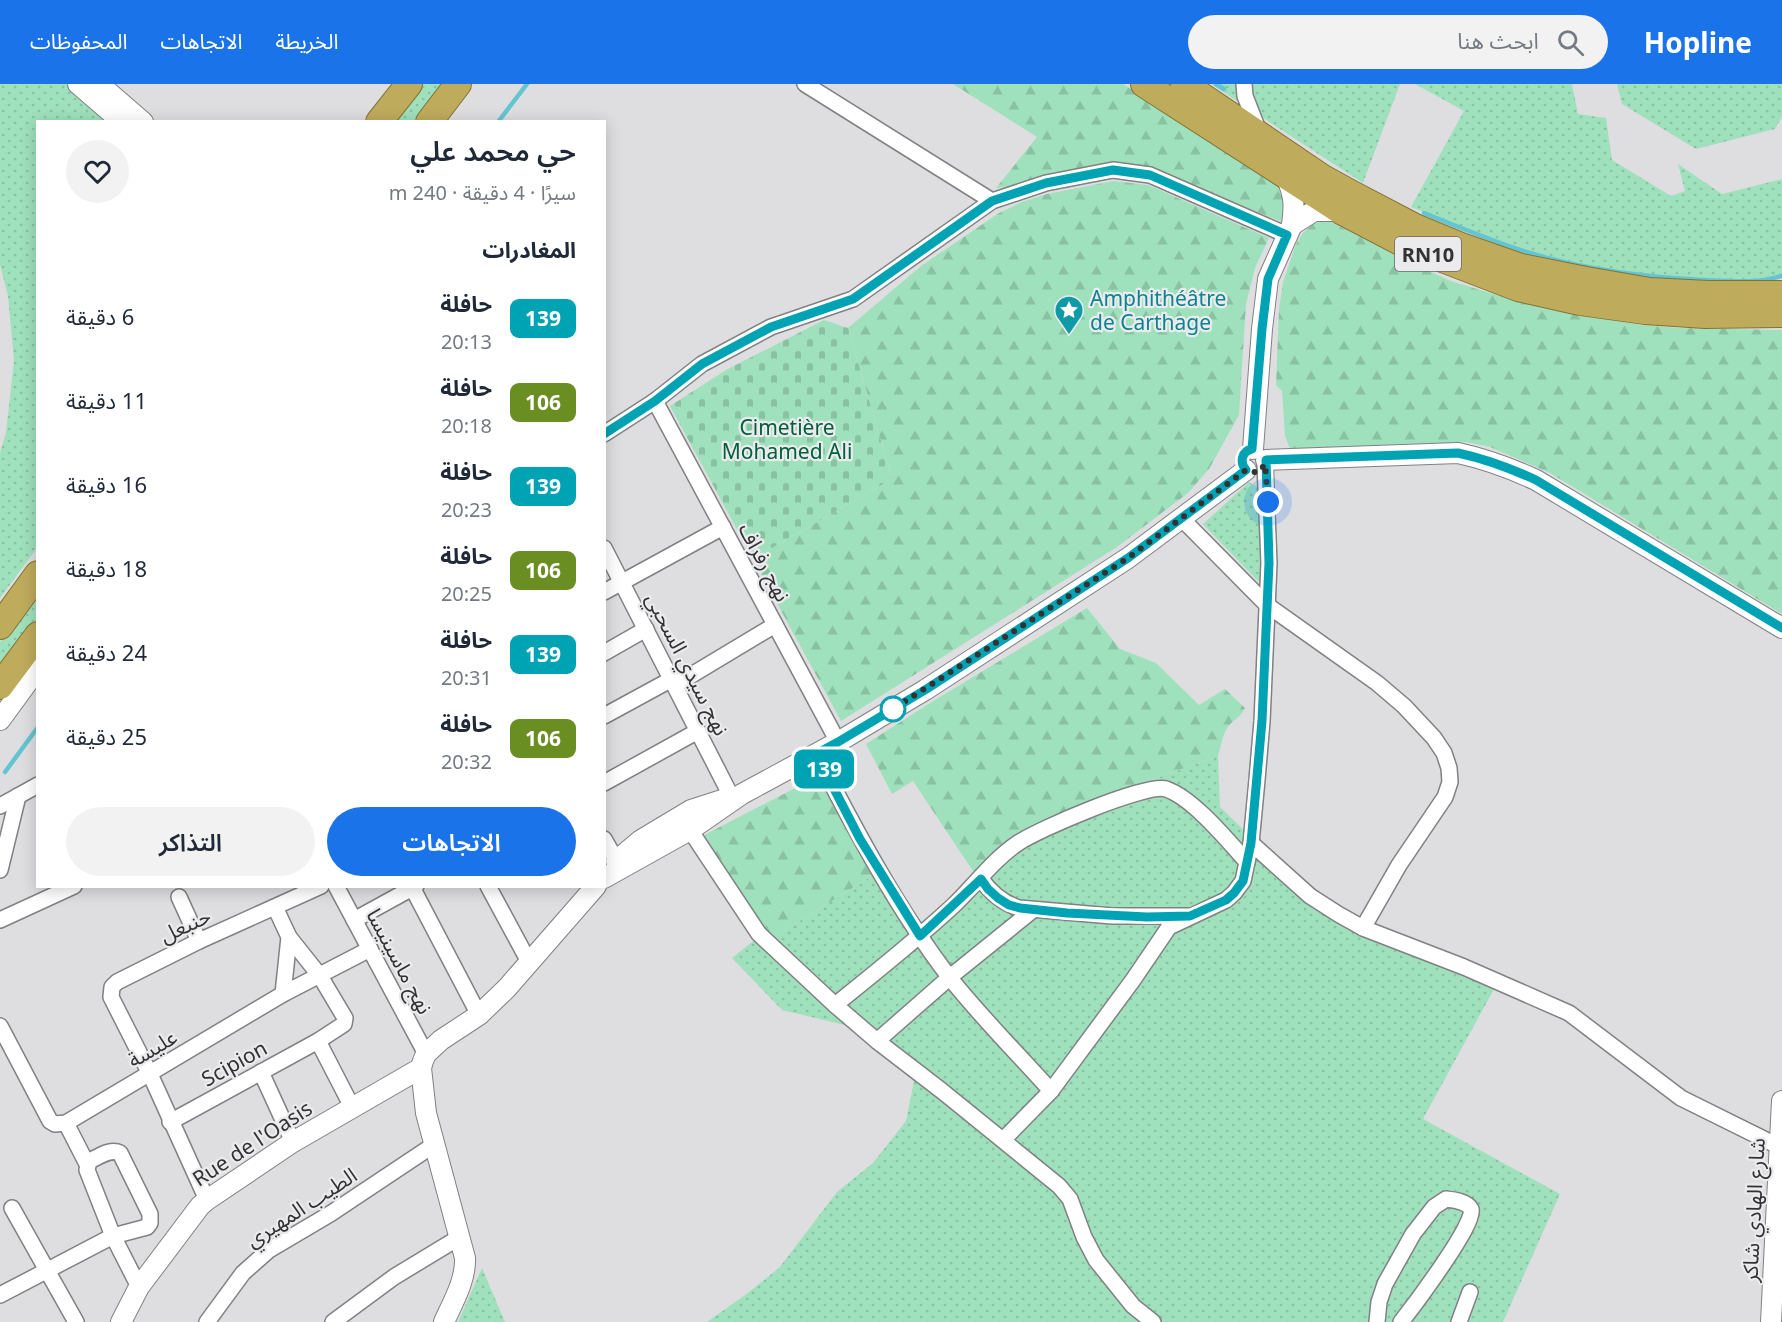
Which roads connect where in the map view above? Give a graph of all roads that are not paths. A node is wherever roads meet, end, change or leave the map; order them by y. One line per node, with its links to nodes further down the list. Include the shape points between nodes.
1 (78, 84): 9 (street)
2 (99, 84): 10 (street)
3 (409, 84): 11 (highway)
4 (458, 84): 12 (highway)
5 (805, 84): 15 (street)
6 (1144, 84): 14 (highway, RN10)
7 (1184, 84): 13 (highway, RN10)
8 (1245, 84): 13 (street, via 1245,96)
9 (120, 120)
10 (141, 120)
11 (381, 120)
12 (431, 120)
13 (1259, 134): 18 (highway, RN10, via 1323,178 1415,227 1521,267 1650,291)
14 (1286, 176): 16 (highway, RN10); 17 (street, via 1294,199)
15 (992, 201): 17 (street, via 1046,183 1113,170 1150,175); 21 (street, via 853,299 771,327 702,364)
16 (1341, 211): 17 (street, via 1314,212); 19 (highway, RN10, via 1406,245 1518,288 1645,311)
17 (1290, 230): 23 (street, via 1268,279 1262,329)
18 (1781, 298): 19 (highway, RN10)
19 (1750, 314): 20 (highway)
20 (1782, 323)
21 (655, 401): 22 (street); 25 (street, نهج رفراف)
22 (606, 433)
23 (1261, 458): 24 (street, via 1248,450 1242,462 1246,470); 30 (street, via 1269,563); 33 (street, via 1458,453 1481,458 1536,480)
24 (1182, 519): 30 (street); 43 (street, via 925,690)
25 (723, 527): 28 (street); 31 (street, نهج رفراف)
26 (606, 552): 28 (street, نهج سيدي السحبي)
27 (36, 577): 32 (highway)
28 (622, 583): 29 (street); 34 (street, نهج سيدي السحبي)
29 (606, 591)
30 (1267, 606): 51 (street); 71 (street, via 1404,706 1434,738 1449,768 1450,782 1444,797)
31 (775, 625): 38 (street); 43 (street, نهج رفراف)
32 (0, 626)
33 (1782, 628)
34 (646, 629): 36 (street); 38 (street, نهج سيدي السحبي)
35 (36, 638): 39 (highway)
36 (606, 652)
37 (36, 671): 41 (street)
38 (673, 682): 40 (street); 42 (street, نهج سيدي السحبي)
39 (0, 686)
40 (606, 715)
41 (0, 720)
42 (698, 731): 45 (street); 47 (street, نهج سيدي السحبي)
43 (838, 742): 44 (street)
44 (816, 754): 47 (street); 73 (street, via 860,839)
45 (606, 782)
46 (36, 786): 48 (street)
47 (736, 797): 49 (street); 52 (street, via 692,810)
48 (7, 800): 54 (street)
49 (690, 830): 56 (street); 80 (street, via 759,934)
50 (606, 842): 52 (street)
51 (1251, 843): 53 (street); 71 (street, via 1310,896)
52 (616, 860): 55 (street)
53 (1247, 862): 57 (street, via 1196,808 1165,788 1132,794 1028,838 994,863); 68 (street, via 1243,881 1234,893)
54 (0, 870)
55 (606, 874)
56 (606, 876)
57 (981, 879): 67 (street, via 1009,905); 73 (street)
58 (70, 888): 69 (street)
59 (282, 888): 66 (street)
60 (317, 888): 66 (street, حنبعل)
61 (337, 888): 70 (street, نهج ماسينيسا)
62 (414, 888): 70 (street); 81 (street)
63 (489, 888): 76 (street)
64 (594, 888): 76 (street, Rue de l'Oasis)
65 (179, 897): 74 (street)
66 (282, 904): 72 (street); 74 (street, حنبعل)
67 (1033, 910): 68 (street); 78 (street)
68 (1190, 916): 88 (street, via 1169,927)
69 (0, 920)
70 (354, 920): 75 (street, نهج ماسينيسا)
71 (1363, 928): 96 (street, via 1569,1012 1682,1098)
72 (289, 936): 77 (street); 79 (street)
73 (920, 936): 78 (street); 80 (street)
74 (199, 941): 87 (street, حنبعل, via 112,987 111,997)
75 (370, 949): 77 (street, عليسة); 85 (street, نهج ماسينيسا)
76 (530, 962): 81 (street, Rue de l'Oasis)
77 (320, 976): 79 (street, عليسة); 83 (street, Scipion, via 345,1020 343,1027)
78 (950, 977): 84 (street); 88 (street)
79 (283, 994): 87 (street, عليسة)
80 (835, 1005): 84 (street)
81 (479, 1015): 85 (street, Rue de l'Oasis, via 441,1040)
82 (0, 1026): 92 (street, via 50,1121)
83 (318, 1041): 86 (street, Scipion); 90 (street)
84 (877, 1041): 93 (street)
85 (424, 1061): 90 (street, Rue de l'Oasis); 95 (street, via 426,1113)
86 (261, 1072): 91 (street, Scipion); 94 (street)
87 (150, 1074): 91 (street); 92 (street, عليسة)
88 (1051, 1091): 93 (street)
89 (1782, 1101): 96 (street, شارع الهادي شاكر)
90 (352, 1107): 94 (street, Rue de l'Oasis)
91 (171, 1122): 98 (street)
92 (66, 1123): 97 (street)
93 (1003, 1140): 111 (street, via 1071,1199 1096,1260 1133,1306)
94 (293, 1142): 98 (street, Rue de l'Oasis)
95 (435, 1144): 101 (street); 108 (street, الطيب المهيري, via 269,1250 243,1273)
96 (1780, 1148): 115 (street, شارع الهادي شاكر)
97 (87, 1164): 100 (street); 100 (street, via 112,1151 120,1153 150,1214 147,1227)
98 (207, 1200): 103 (street, Rue de l'Oasis)
99 (12, 1208): 102 (street)
100 (113, 1236): 102 (street); 103 (street)
101 (459, 1237): 109 (street, via 394,1277); 110 (street, via 465,1265)
102 (48, 1270): 105 (street); 106 (street)
103 (139, 1287): 107 (street, Rue de l'Oasis)
104 (1470, 1292): 114 (street)
105 (0, 1295)
106 (76, 1322)
107 (121, 1322)
108 (207, 1322)
109 (333, 1322)
110 (444, 1322)
111 (1153, 1322)
112 (1377, 1322): 113 (street, via 1385,1284 1413,1234 1434,1207 1446,1200 1469,1206 1472,1215 1464,1230)
113 (1401, 1322)
114 (1459, 1322)
115 (1771, 1322)

